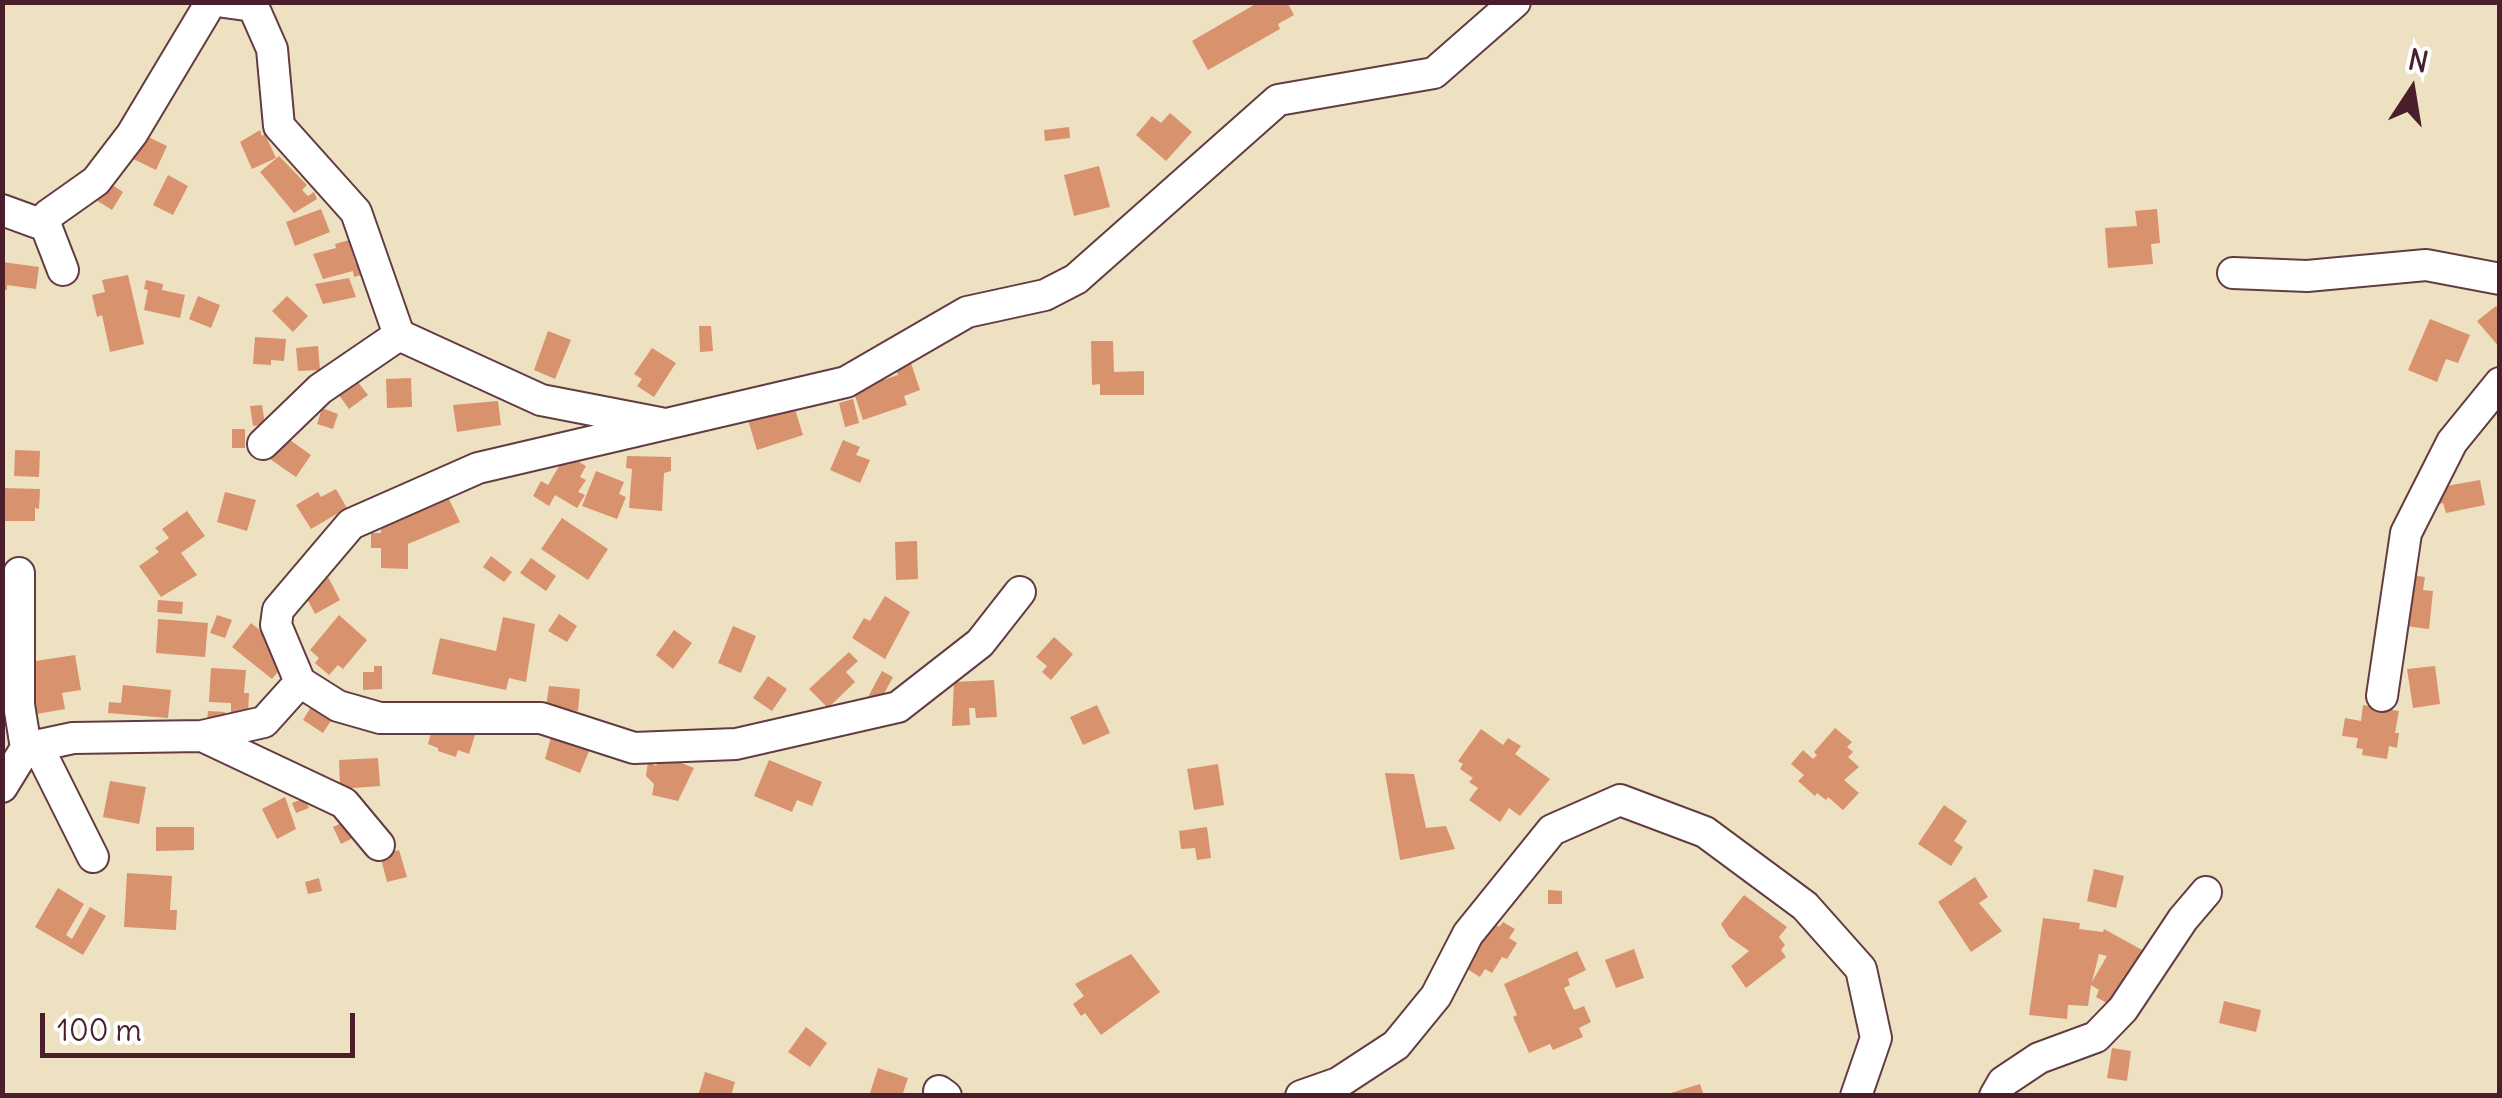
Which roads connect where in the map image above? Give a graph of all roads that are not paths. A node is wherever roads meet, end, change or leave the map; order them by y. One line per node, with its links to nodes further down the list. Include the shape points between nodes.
1 (211, 2): 5 (street, via 132,134 96,180 48,215)
2 (224, 2): 9 (street, via 253,6 272,49 279,126 356,212)
3 (1515, 2): 11 (street, via 1434,73 1278,100 1076,279 1044,296 968,312 846,382)
4 (2, 210): 5 (street)
5 (46, 226): 6 (street)
6 (63, 270)
7 (2233, 273): 8 (street, via 2307,276 2426,265)
8 (2500, 279)
9 (399, 335): 11 (street, via 541,400); 12 (street, via 320,388)
10 (2500, 383): 16 (street, via 2452,442 2406,533)
11 (671, 425): 15 (street, via 478,468 351,524 278,610 276,625)
12 (262, 444)
13 (19, 573): 18 (street, via 19,705)
14 (1020, 592): 15 (street, via 980,643 898,707 736,744 634,748 541,718 380,718 338,706)
15 (300, 682): 17 (street, via 264,722)
16 (2382, 696)
17 (202, 736): 18 (street, via 72,738); 20 (street, via 344,803)
18 (26, 748): 19 (street); 21 (street, via 42,755)
19 (2, 787)
20 (379, 845)
21 (93, 857)
22 (2206, 892): 25 (street, via 2096,1037 2040,1058)
23 (1301, 1096): 24 (street, via 1338,1083 1396,1045 1436,996 1468,934 1552,830 1620,800 1705,832 1805,906 1861,968 1876,1038)
24 (1856, 1096)
25 (1995, 1096)

